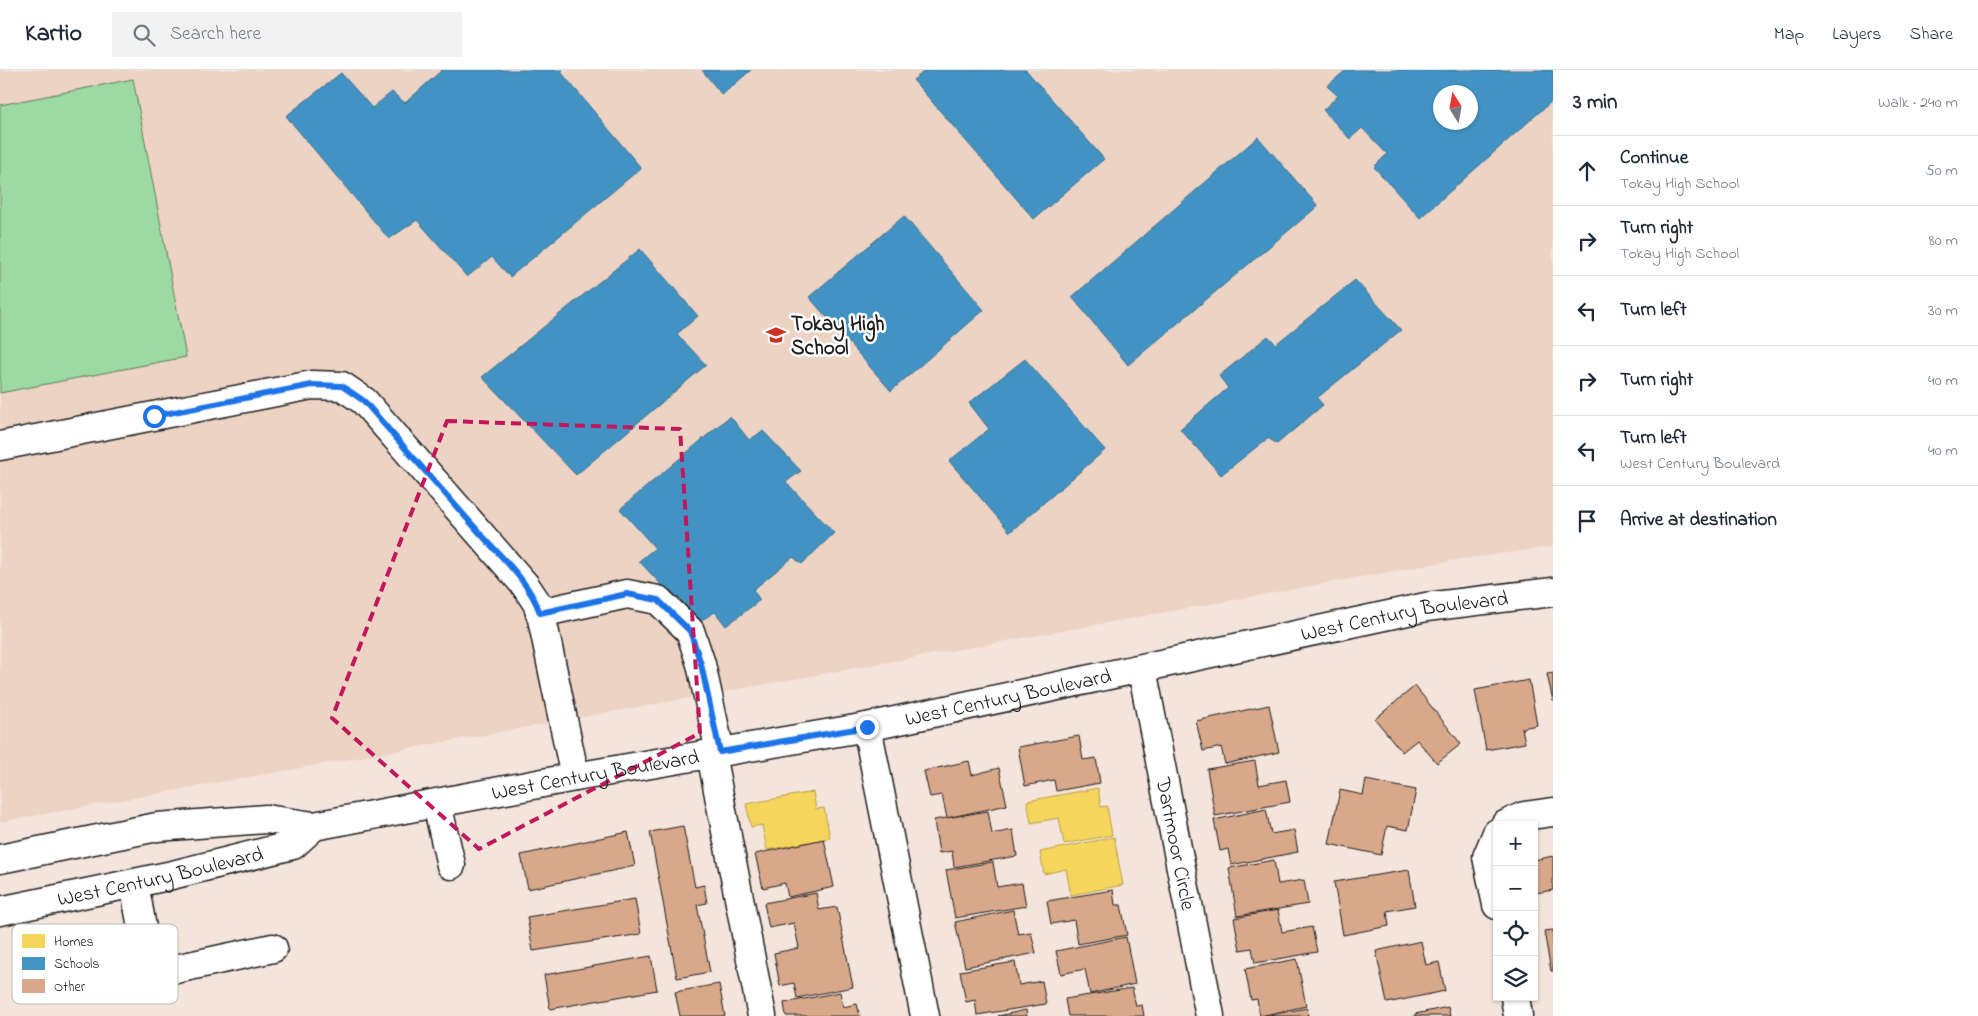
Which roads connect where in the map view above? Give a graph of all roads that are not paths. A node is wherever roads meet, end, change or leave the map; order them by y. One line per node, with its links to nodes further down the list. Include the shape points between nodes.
1 (0, 446): 3 (street, via 312,385 342,386 364,401 513,571 529,591)
2 (1553, 592): 4 (street, West Century Boulevard, via 1426,607)
3 (540, 613): 6 (street, via 627,594 658,600 690,631 701,664); 7 (street)
4 (1142, 669): 5 (street, West Century Boulevard); 24 (street, Dartmoor Circle)
5 (867, 727): 6 (street, West Century Boulevard); 23 (street)
6 (715, 753): 7 (street, West Century Boulevard); 22 (street)
7 (575, 778): 8 (street, West Century Boulevard)
8 (437, 804): 11 (street, West Century Boulevard); 14 (street)
9 (1553, 812): 10 (street, via 1524,816)
10 (1513, 821)
11 (314, 826): 13 (street, West Century Boulevard, via 266,819 157,827); 15 (street, West Century Boulevard, via 292,845)
12 (1493, 843): 16 (street, via 1487,857)
13 (0, 859)
14 (450, 865)
15 (134, 883): 17 (street, West Century Boulevard); 18 (street)
16 (1493, 886)
17 (0, 911)
18 (141, 924)
19 (273, 948): 20 (street)
20 (178, 969)
21 (1516, 1001): 25 (street)
22 (762, 1016)
23 (926, 1016)
24 (1210, 1016)
25 (1518, 1016)

